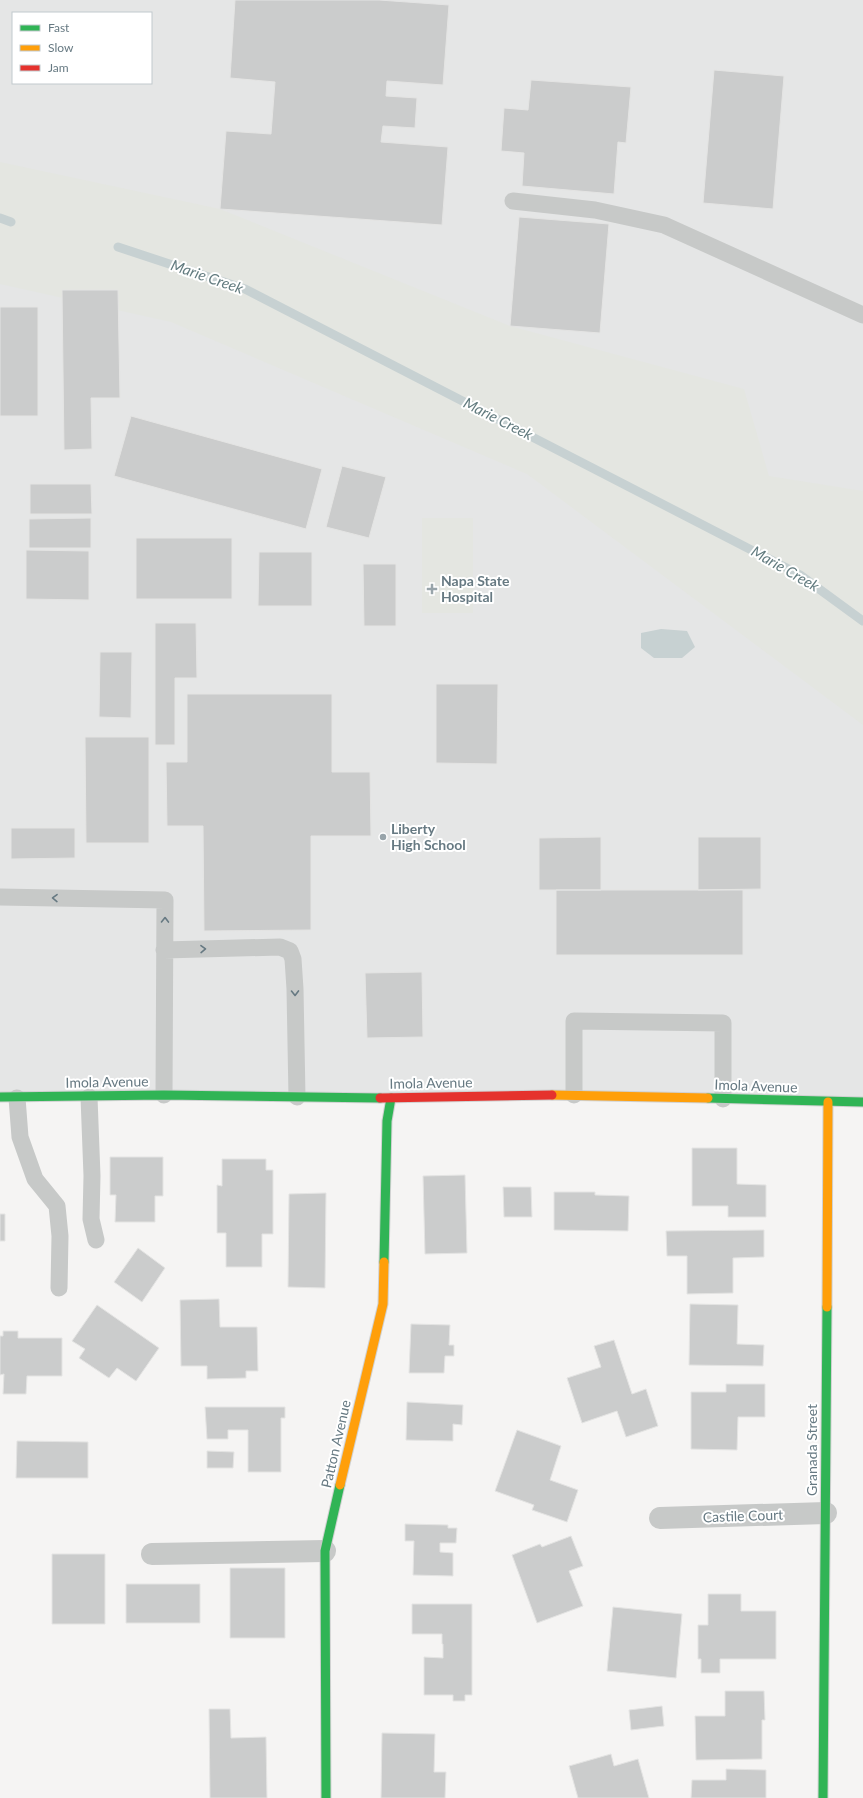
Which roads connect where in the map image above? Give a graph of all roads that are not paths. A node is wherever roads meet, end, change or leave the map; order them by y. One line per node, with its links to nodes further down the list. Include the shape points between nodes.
1 (513, 201): 2 (lane, via 595,210 664,225)
2 (863, 314)
3 (0, 897): 4 (lane, one-way to 3, via 165,900)
4 (164, 950): 5 (lane); 9 (lane, one-way to 9, via 280,947 290,951 294,959)
5 (164, 1095): 8 (street, Imola Avenue); 9 (street, Imola Avenue)
6 (574, 1095): 11 (street, Imola Avenue); 12 (street, Imola Avenue); 12 (lane, via 574,1021 724,1023)
7 (0, 1097): 10 (street, Imola Avenue)
8 (89, 1097): 10 (street, Imola Avenue); 15 (lane, via 91,1219)
9 (296, 1097): 11 (street, Imola Avenue)
10 (17, 1098): 16 (lane, via 20,1137 36,1179 57,1206 60,1236)
11 (391, 1098): 19 (street, Patton Avenue, via 387,1121 383,1304)
12 (724, 1099): 13 (street, Imola Avenue)
13 (828, 1102): 14 (street, Imola Avenue); 17 (street, Granada Street)
14 (863, 1102)
15 (96, 1240)
16 (59, 1288)
17 (826, 1514): 18 (street, Castile Court); 22 (street, Granada Street)
18 (660, 1518)
19 (325, 1551): 20 (street); 21 (street, Patton Avenue)
20 (152, 1554)
21 (326, 1798)
22 (823, 1798)

